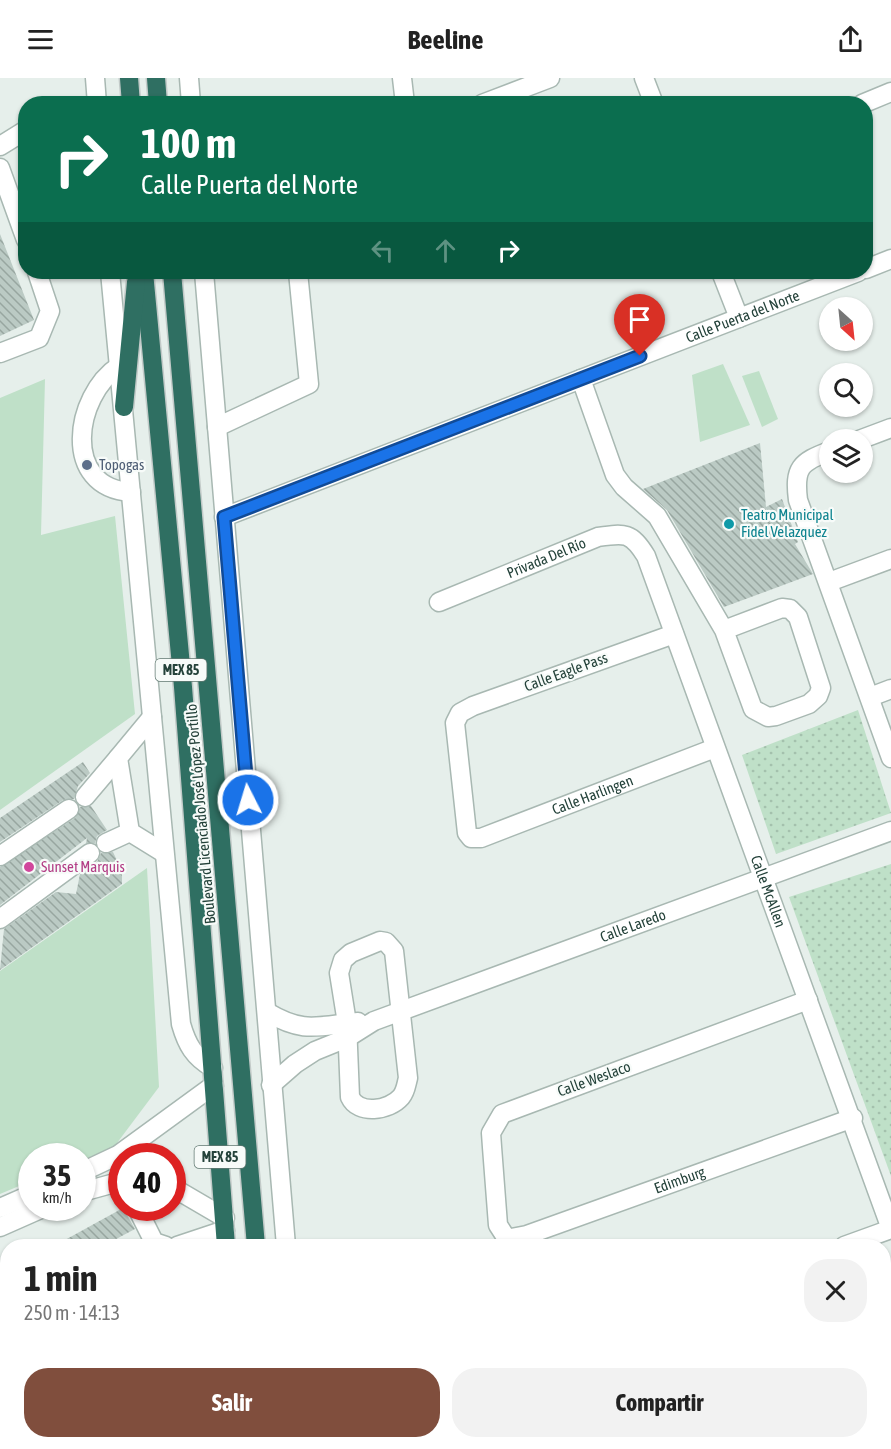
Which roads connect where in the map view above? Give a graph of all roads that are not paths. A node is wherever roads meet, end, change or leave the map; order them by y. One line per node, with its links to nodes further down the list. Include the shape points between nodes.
1 (95, 78): 9 (street)
2 (129, 78): 10 (highway)
3 (156, 78): 11 (highway)
4 (189, 78): 12 (street)
5 (402, 78): 13 (street)
6 (550, 78): 14 (street)
7 (644, 78): 15 (street)
8 (891, 92): 16 (street)
9 (94, 96)
10 (130, 96)
11 (157, 96)
12 (190, 96)
13 (404, 96)
14 (503, 96)
15 (651, 96)
16 (873, 99)
17 (18, 135): 18 (street)
18 (0, 146)
19 (0, 168): 20 (street)
20 (18, 218)
21 (891, 259): 22 (street)
22 (873, 266)
23 (39, 279): 33 (street, via 50,311 39,338)
24 (111, 279): 34 (street)
25 (136, 279): 36 (highway)
26 (145, 279): 70 (highway, Boulevard Licenciado José López Portillo / MEX 85, via 183,687)
27 (173, 279): 84 (highway, Boulevard Licenciado José López Portillo / MEX 85)
28 (205, 279): 37 (street)
29 (299, 279): 37 (street, via 309,384)
30 (724, 279): 32 (street)
31 (840, 279): 32 (street, Calle Puerta del Norte)
32 (739, 318): 35 (street, Calle Puerta del Norte)
33 (0, 353)
34 (119, 366): 36 (street); 41 (street, via 100,382 87,404 84,456 90,471 102,484)
35 (580, 379): 42 (street, Calle Puerta del Norte); 47 (street, via 615,475 657,516)
36 (124, 407): 41 (street)
37 (217, 428): 42 (street)
38 (891, 428): 39 (street)
39 (873, 435)
40 (819, 456): 45 (street, via 804,464 795,478 798,500)
41 (131, 492): 51 (street)
42 (224, 517): 68 (street)
43 (646, 556): 46 (street, Privada Del Río, via 628,535 598,537); 48 (street, Calle McAllen)
44 (891, 559): 45 (street)
45 (829, 582): 50 (street)
46 (439, 602)
47 (724, 630): 47 (street, via 753,709 768,717 776,716 809,704 818,696 821,688 798,618 790,609 782,608)
48 (674, 634): 52 (street, Calle McAllen); 59 (street, Calle Eagle Pass, via 460,713 455,723 466,829)
49 (891, 689): 50 (street)
50 (870, 697): 54 (street)
51 (152, 717): 53 (street); 61 (street)
52 (715, 748): 59 (street, Calle Harlingen, via 481,838); 64 (street, Calle McAllen)
53 (118, 758): 55 (street); 58 (street)
54 (891, 758)
55 (86, 797)
56 (69, 809): 63 (street)
57 (891, 831): 64 (street, Calle Laredo)
58 (130, 832): 60 (street); 61 (street)
59 (471, 838)
60 (106, 843)
61 (164, 853): 70 (street, via 181,1024 187,1045)
62 (90, 854): 65 (street)
63 (0, 856)
64 (765, 878): 66 (street, Calle McAllen); 67 (street, Calle Laredo)
65 (0, 919)
66 (808, 1000): 72 (street, Calle McAllen); 86 (street, Calle Weslaco, via 502,1114 491,1133 498,1225)
67 (400, 1011): 69 (street, Calle Laredo); 69 (street, via 394,951 387,942 380,941 343,960 339,973); 69 (street, via 408,1078 406,1089 396,1101 370,1110 353,1104)
68 (267, 1012): 69 (street, Calle Laredo, via 289,1025); 71 (street)
69 (347, 1031): 71 (street, Calle Laredo, via 295,1064)
70 (213, 1077): 73 (street); 81 (highway, Boulevard Licenciado José López Portillo / MEX 85)
71 (271, 1085): 85 (street)
72 (853, 1118): 80 (street, Calle McAllen); 86 (street, Edimburg)
73 (140, 1143)
74 (186, 1199): 81 (street)
75 (18, 1200): 76 (street)
76 (0, 1208)
77 (18, 1219): 79 (street)
78 (144, 1221): 82 (street)
79 (0, 1227)
80 (891, 1229): 87 (street)
81 (225, 1232): 83 (street)
82 (152, 1239)
83 (201, 1239)
84 (255, 1239)
85 (285, 1239)
86 (507, 1239)
87 (863, 1239)

